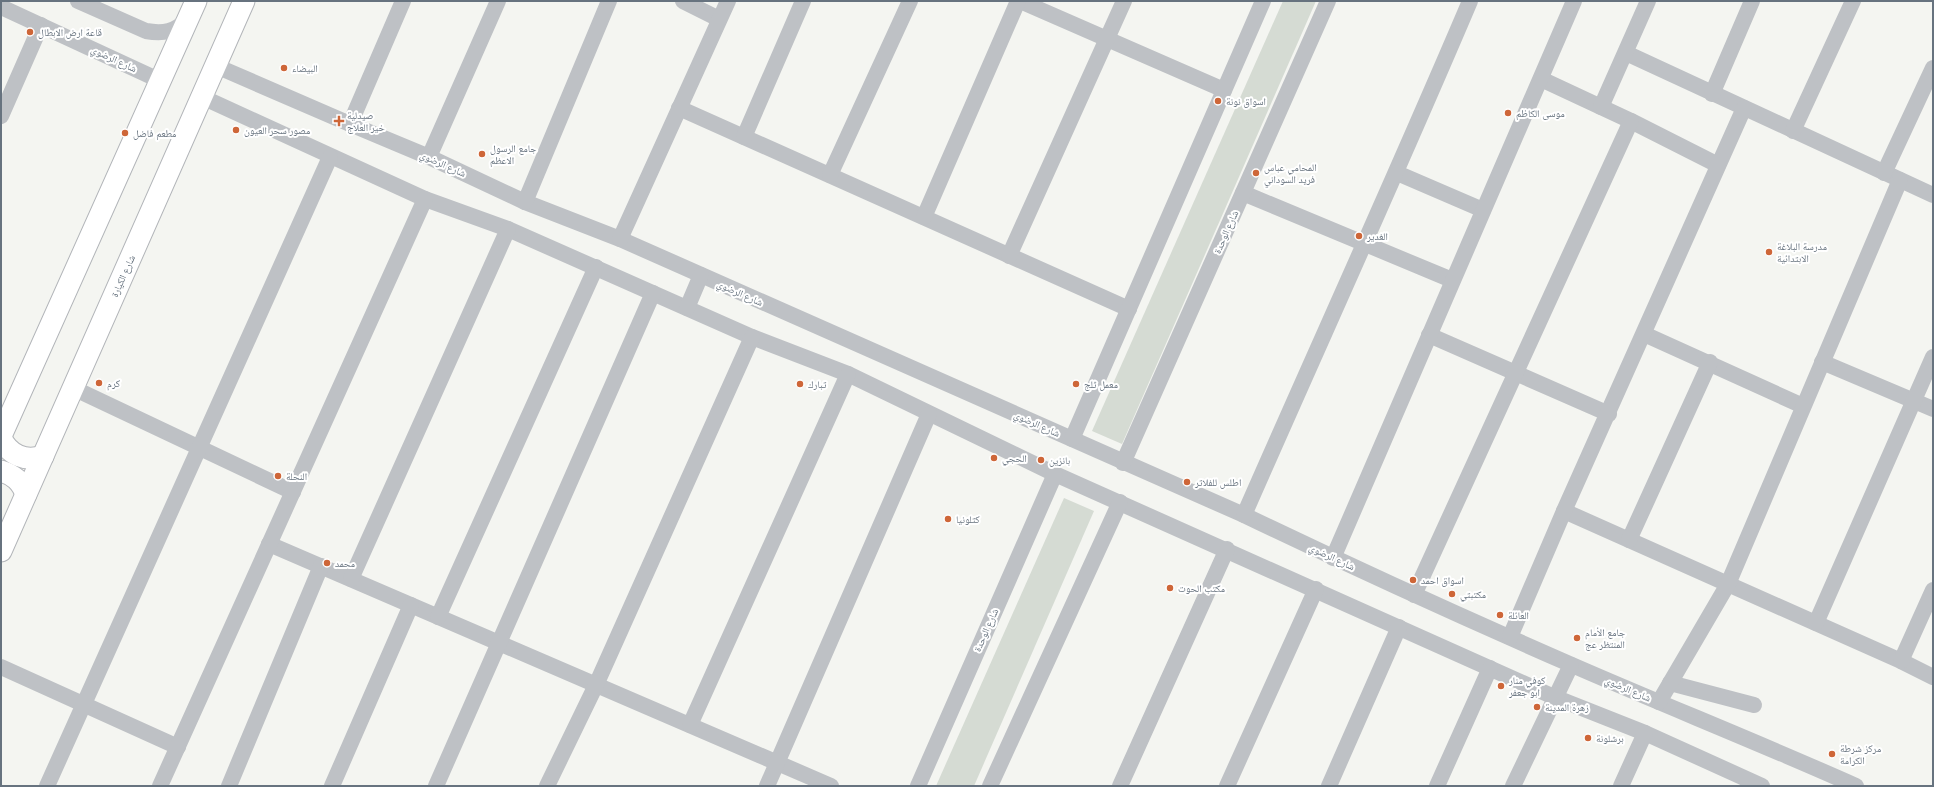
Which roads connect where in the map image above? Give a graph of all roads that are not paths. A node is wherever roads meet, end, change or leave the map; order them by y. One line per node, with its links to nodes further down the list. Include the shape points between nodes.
1 (78, 1): 20 (street, via 155,33 164,33 181,27)
2 (244, 1): 25 (main road, شارع الكيارة)
3 (403, 1): 37 (street)
4 (498, 1): 41 (street)
5 (609, 1): 50 (street)
6 (683, 1): 21 (street)
7 (728, 1): 21 (street)
8 (803, 1): 39 (street)
9 (1019, 1): 23 (street); 52 (street)
10 (1124, 1): 23 (street)
11 (1263, 1): 29 (street)
12 (1328, 1): 47 (street, شارع الوحدة)
13 (1470, 1): 43 (street)
14 (1574, 1): 27 (street)
15 (1648, 1): 24 (street)
16 (1752, 1): 30 (street)
17 (1853, 1): 38 (street)
18 (904, 3): 45 (street)
19 (1, 7): 22 (street, شارع الرضوي)
20 (193, 8): 28 (main road)
21 (719, 19): 33 (street)
22 (41, 25): 28 (street, شارع الرضوي); 35 (street)
23 (1107, 39): 29 (street); 56 (street)
24 (1626, 53): 30 (street); 32 (street)
25 (216, 66): 31 (main road, شارع الكيارة); 37 (street, شارع الرضوي)
26 (1933, 68): 44 (street)
27 (1541, 79): 32 (street); 51 (street)
28 (161, 81): 77 (main road)
29 (1224, 90): 62 (street)
30 (1712, 94): 34 (street)
31 (202, 97): 40 (street); 71 (main road, شارع الكيارة)
32 (1601, 107): 36 (street)
33 (679, 108): 39 (street); 54 (street)
34 (1744, 108): 38 (street); 42 (street)
35 (1, 116)
36 (1631, 121): 42 (street); 69 (street)
37 (350, 124): 41 (street, شارع الرضوي)
38 (1793, 131): 44 (street)
39 (744, 137): 45 (street)
40 (330, 157): 49 (street); 79 (street)
41 (429, 157): 50 (street, شارع الرضوي)
42 (1718, 165): 63 (street)
43 (1397, 173): 51 (street); 55 (street)
44 (1884, 173): 46 (street)
45 (830, 175): 52 (street)
46 (1900, 180): 48 (street); 68 (street)
47 (1243, 193): 55 (street); 81 (street, شارع الوحدة)
48 (1933, 195)
49 (425, 199): 53 (street); 84 (street)
50 (525, 202): 54 (street, شارع الرضوي)
51 (1483, 210): 59 (street)
52 (924, 217): 56 (street)
53 (508, 229): 57 (street); 95 (street)
54 (620, 239): 58 (street, شارع الرضوي)
55 (1363, 243): 59 (street); 88 (street)
56 (1009, 256): 62 (street)
57 (596, 267): 60 (street); 101 (street)
58 (701, 275): 61 (street); 78 (street, شارع الرضوي)
59 (1452, 280): 64 (street)
60 (653, 293): 61 (street); 105 (street)
61 (687, 308): 65 (street)
62 (1128, 309): 78 (street)
63 (1644, 334): 67 (street); 76 (street)
64 (1429, 335): 69 (street); 93 (street)
65 (752, 337): 70 (street); 112 (street)
66 (1933, 357): 72 (street)
67 (1710, 362): 73 (street); 89 (street)
68 (1822, 362): 72 (street); 73 (street)
69 (1516, 373): 76 (street); 99 (street)
70 (848, 374): 75 (street); 117 (street)
71 (73, 388): 79 (street); 80 (main road, شارع الكيارة)
72 (1913, 400): 74 (street); 102 (street)
73 (1803, 406): 96 (street)
74 (1933, 409)
75 (929, 414): 83 (street); 120 (street)
76 (1609, 414): 87 (street)
77 (2, 430): 80 (main road, via 7,448 18,456 30,459)
78 (1072, 439): 81 (street, شارع الرضوي)
79 (200, 448): 84 (street); 115 (street)
80 (43, 456): 85 (main road, شارع الكيارة)
81 (1123, 463): 88 (street, شارع الرضوي)
82 (1, 471): 85 (main road, via 14,476)
83 (1055, 474): 86 (street); 130 (street, شارع الوحدة)
84 (293, 492): 90 (street)
85 (26, 494): 92 (main road, شارع الكيارة)
86 (1120, 502): 91 (street); 131 (street)
87 (1564, 511): 89 (street); 104 (street)
88 (1244, 515): 93 (street, شارع الرضوي)
89 (1629, 540): 96 (street)
90 (269, 544): 94 (street); 119 (street)
91 (1227, 550): 97 (street); 132 (street)
92 (1, 551)
93 (1333, 558): 99 (street, شارع الرضوي)
94 (321, 566): 95 (street); 124 (street)
95 (351, 579): 100 (street)
96 (1728, 584): 102 (street); 111 (street)
97 (1316, 590): 103 (street); 133 (street)
98 (1933, 590): 106 (street)
99 (1414, 595): 104 (street, شارع الرضوي)
100 (411, 605): 101 (street); 125 (street)
101 (438, 617): 105 (street)
102 (1816, 623): 106 (street)
103 (1399, 626): 109 (street); 134 (street)
104 (1510, 637): 107 (street, شارع الرضوي)
105 (499, 643): 112 (street); 126 (street)
106 (1901, 661): 110 (street)
107 (1571, 665): 113 (street); 114 (street, شارع الرضوي)
108 (1, 667): 115 (street)
109 (1490, 668): 113 (street); 135 (street)
110 (1933, 677)
111 (1670, 683): 114 (street); 116 (street)
112 (596, 685): 117 (street); 127 (street)
113 (1554, 697): 118 (street); 136 (street)
114 (1659, 702): 139 (street, شارع الرضوي)
115 (83, 704): 119 (street); 122 (street)
116 (1754, 705)
117 (690, 725): 120 (street)
118 (1645, 733): 121 (street); 137 (street)
119 (178, 747): 123 (street)
120 (777, 763): 128 (street); 129 (street)
121 (1740, 782): 138 (street)
122 (47, 786)
123 (160, 786)
124 (229, 786)
125 (332, 786)
126 (436, 786)
127 (547, 786)
128 (767, 786)
129 (831, 786)
130 (918, 786)
131 (990, 786)
132 (1120, 786)
133 (1227, 786)
134 (1329, 786)
135 (1437, 786)
136 (1513, 786)
137 (1621, 786)
138 (1762, 786)
139 (1856, 786)

